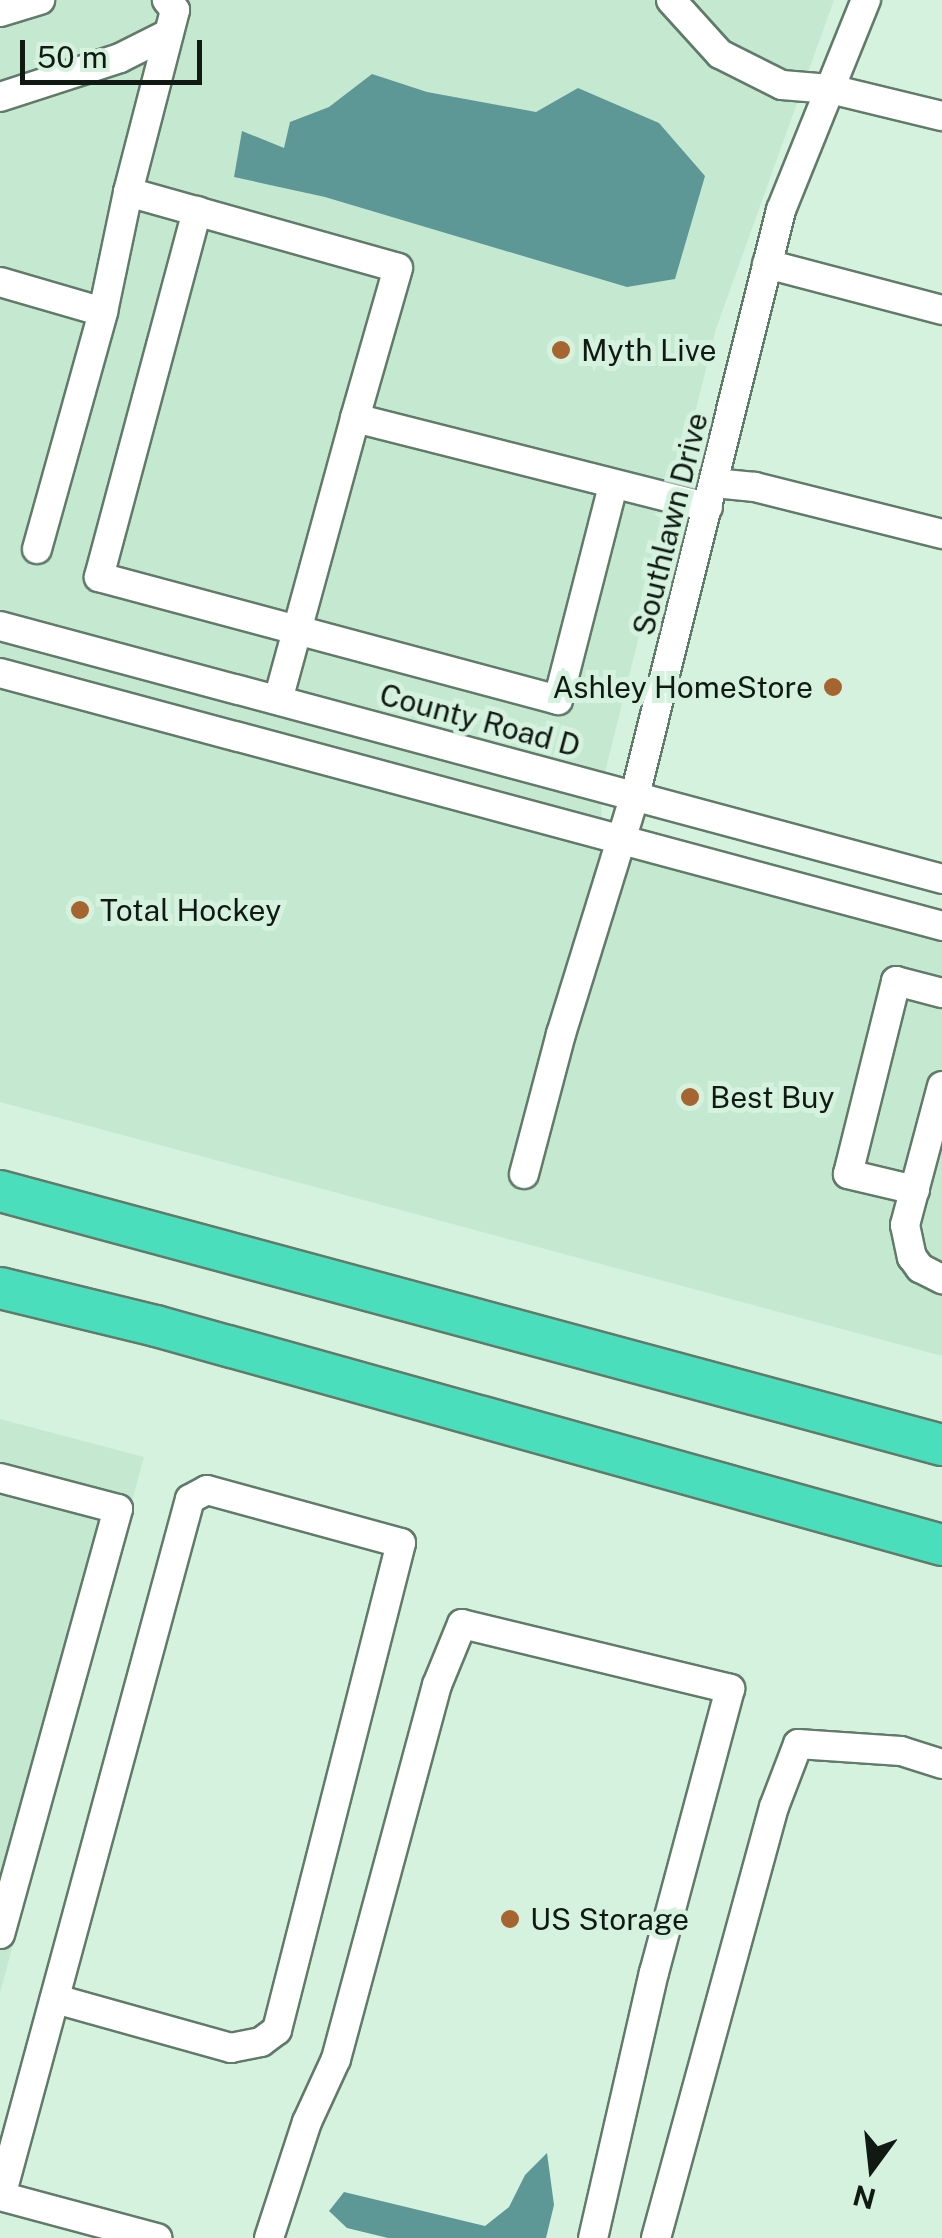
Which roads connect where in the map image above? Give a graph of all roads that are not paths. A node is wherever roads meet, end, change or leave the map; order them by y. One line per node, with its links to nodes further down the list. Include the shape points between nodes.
1 (40, 0): 5 (street)
2 (167, 0): 6 (street, via 175,10)
3 (670, 0): 7 (street, via 720,54 782,85)
4 (866, 0): 7 (street, Southlawn Drive)
5 (0, 12)
6 (168, 34): 8 (street, via 120,58); 10 (street)
7 (830, 89): 9 (street); 12 (street, Southlawn Drive, via 781,210)
8 (0, 98)
9 (942, 116)
10 (128, 192): 11 (street); 15 (street)
11 (197, 211): 16 (street, via 398,268); 22 (street, via 100,577)
12 (767, 264): 14 (street); 18 (street, Southlawn Drive)
13 (0, 282): 15 (street)
14 (942, 310)
15 (103, 312): 20 (street)
16 (356, 418): 17 (street); 22 (street)
17 (613, 486): 18 (street); 22 (street, via 558,700)
18 (710, 495): 19 (street, via 755,486); 25 (street, Southlawn Drive)
19 (942, 534)
20 (36, 549)
21 (0, 626): 24 (street, County Road D)
22 (297, 630): 24 (street)
23 (0, 673): 26 (street)
24 (278, 700): 25 (street, County Road D)
25 (635, 795): 26 (street, Southlawn Drive); 27 (street, County Road D)
26 (622, 840): 28 (street); 31 (street, Southlawn Drive)
27 (942, 879)
28 (942, 926)
29 (942, 992): 33 (street, via 896,981 848,1174)
30 (942, 1086): 33 (street)
31 (524, 1174)
32 (0, 1183): 35 (highway)
33 (914, 1190): 36 (street, via 906,1243 920,1268)
34 (0, 1191): 35 (highway)
35 (88, 1213): 38 (highway)
36 (942, 1278)
37 (0, 1288): 40 (highway)
38 (942, 1445)
39 (0, 1478): 42 (street, via 118,1508)
40 (942, 1545)
41 (942, 1764): 48 (street, via 902,1751 798,1744 774,1807)
42 (0, 1934)
43 (55, 1999): 43 (street, via 190,1499 206,1490 402,1542 277,2030 261,2042 231,2048); 44 (street)
44 (0, 2196): 45 (street)
45 (158, 2238)
46 (269, 2238): 47 (street, via 307,2122 336,2059 437,1684 462,1624 730,1690 654,1972)
47 (593, 2238)
48 (656, 2238)

